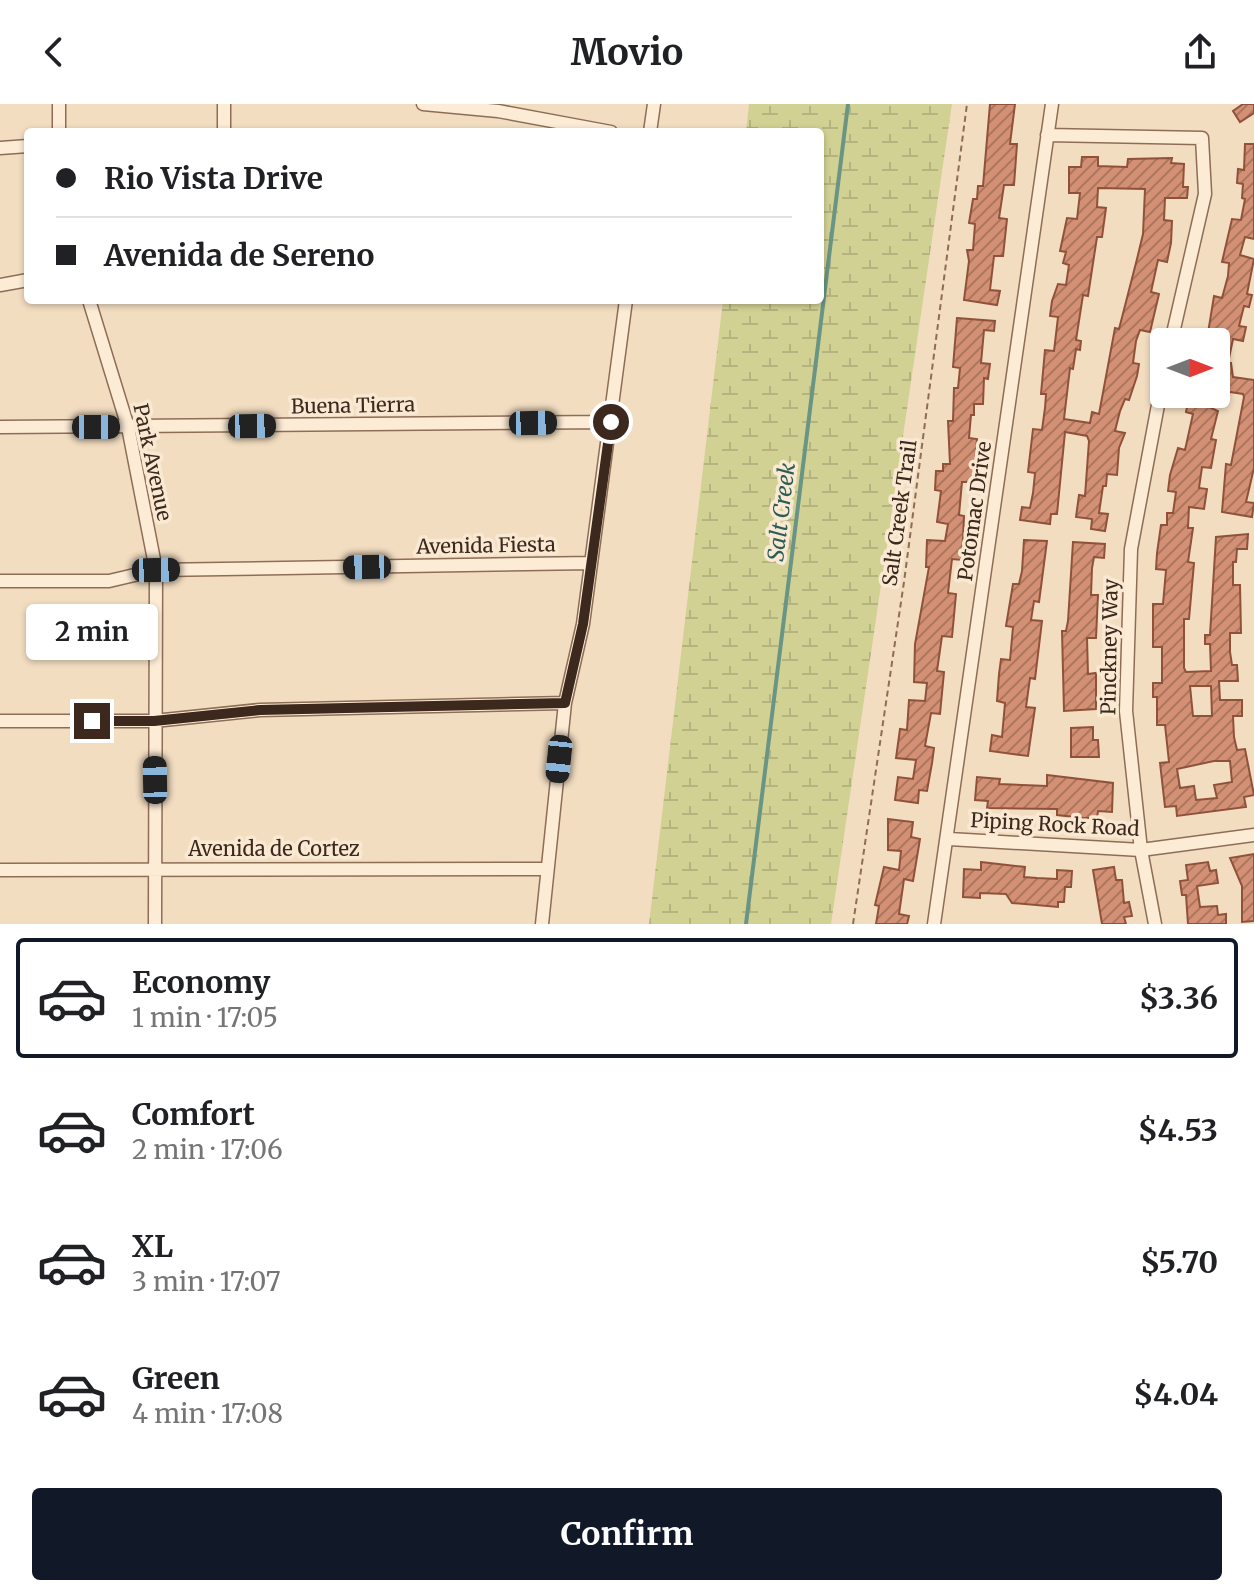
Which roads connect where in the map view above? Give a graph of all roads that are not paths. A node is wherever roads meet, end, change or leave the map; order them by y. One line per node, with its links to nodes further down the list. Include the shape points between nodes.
1 (59, 104): 6 (street)
2 (224, 104): 7 (street)
3 (423, 104): 8 (street)
4 (654, 104): 9 (street)
5 (1052, 104): 10 (street, Potomac Drive)
6 (59, 128)
7 (224, 128)
8 (589, 128)
9 (651, 128)
10 (1047, 135): 17 (street, via 1202,138 1205,194); 29 (street, Potomac Drive)
11 (24, 146): 12 (street)
12 (0, 148)
13 (24, 281): 14 (street)
14 (0, 285)
15 (90, 304): 21 (street, Park Avenue)
16 (626, 304): 19 (street)
17 (1174, 328)
18 (1157, 408): 30 (street, Pinckney Way, via 1131,549 1126,711)
19 (611, 422): 21 (street, Buena Tierra); 22 (street)
20 (0, 427): 21 (street, Buena Tierra)
21 (128, 427): 23 (street, Park Avenue)
22 (591, 563): 23 (street, Avenida Fiesta); 25 (street)
23 (156, 570): 24 (street, Avenida Fiesta, via 109,581); 27 (street, Park Avenue)
24 (0, 581)
25 (565, 703): 27 (street, via 260,710); 32 (street)
26 (0, 721): 27 (street)
27 (154, 721): 31 (street, Park Avenue)
28 (1254, 835): 30 (street, Piping Rock Road)
29 (949, 839): 30 (street, Piping Rock Road); 36 (street, Potomac Drive)
30 (1141, 850): 37 (street, Pinckney Way)
31 (156, 868): 32 (street, Avenida de Cortez); 33 (street, Avenida de Cortez); 34 (street, Park Avenue)
32 (547, 869): 35 (street)
33 (0, 870)
34 (155, 924)
35 (542, 924)
36 (934, 924)
37 (1155, 924)

